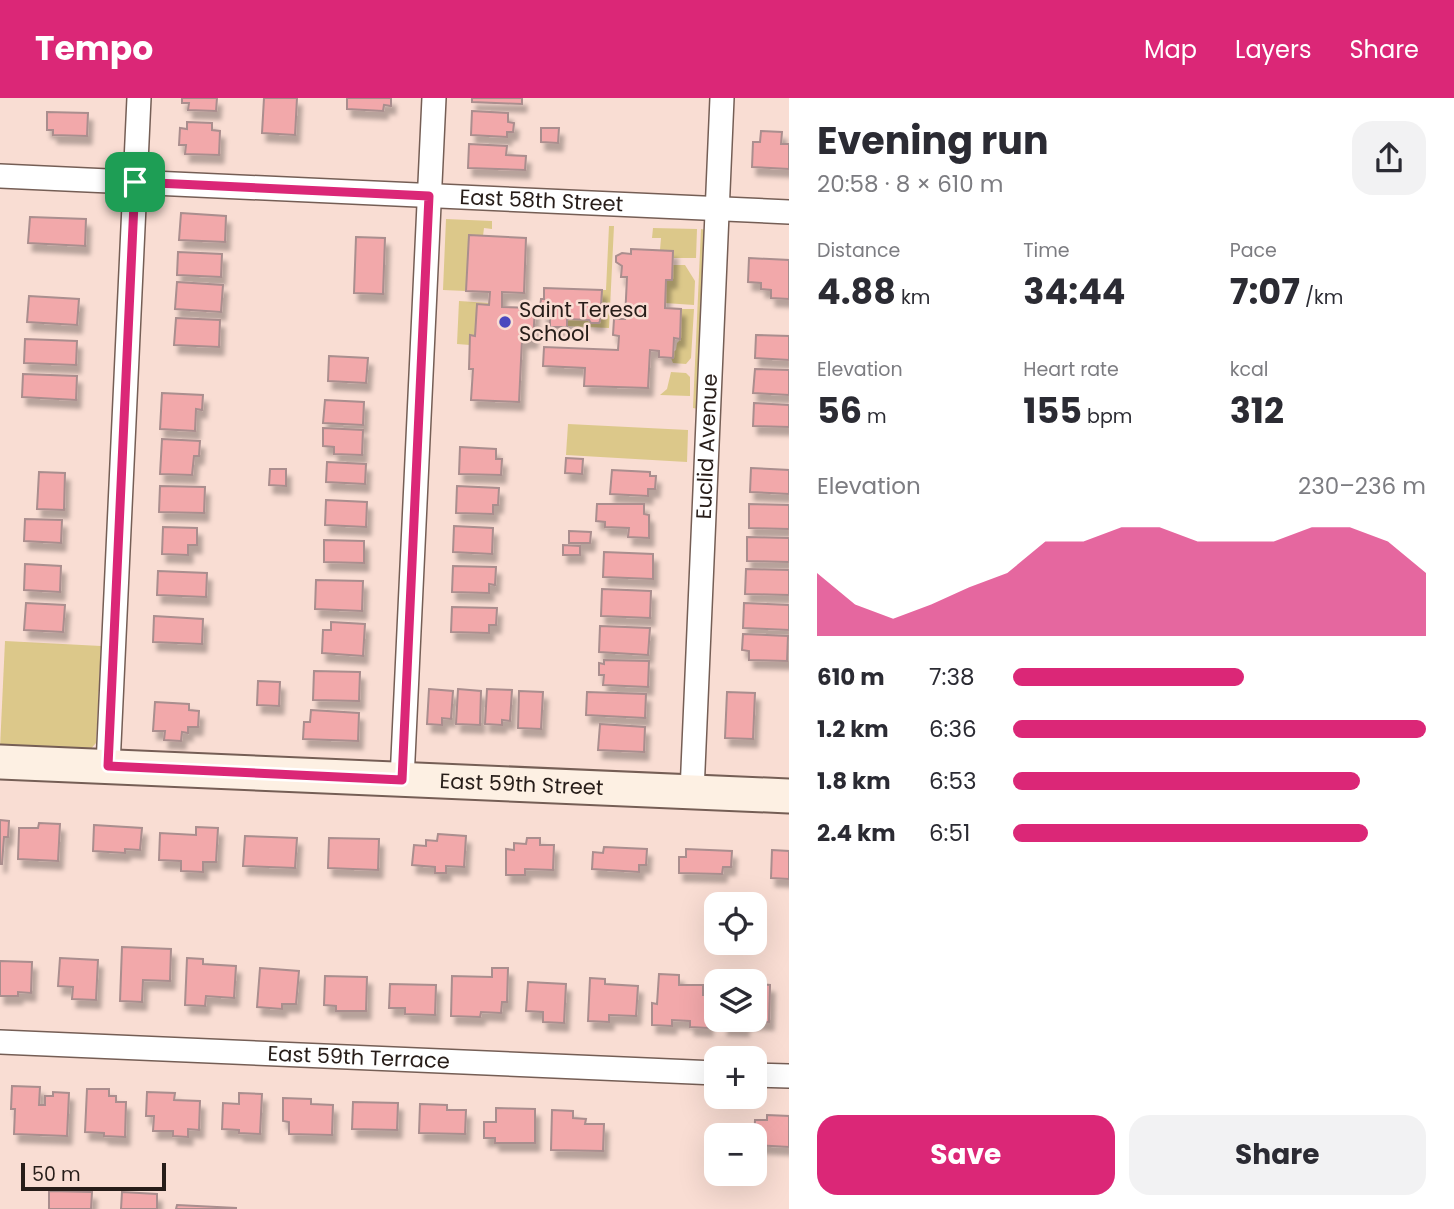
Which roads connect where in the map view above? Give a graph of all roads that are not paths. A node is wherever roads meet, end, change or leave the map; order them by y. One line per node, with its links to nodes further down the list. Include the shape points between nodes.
1 (139, 98): 5 (street)
2 (434, 98): 6 (street)
3 (722, 98): 7 (street, Euclid Avenue)
4 (0, 176): 5 (street, East 58th Street)
5 (135, 182): 6 (street, East 58th Street); 10 (street)
6 (429, 196): 7 (street, East 58th Street); 11 (street)
7 (717, 209): 8 (street, East 58th Street); 12 (street, Euclid Avenue)
8 (789, 212)
9 (0, 762): 10 (street, East 59th Street)
10 (108, 766): 11 (street, East 59th Street)
11 (402, 780): 12 (street, East 59th Street)
12 (692, 792): 13 (street, East 59th Street)
13 (789, 796)
14 (0, 1042): 15 (street, East 59th Terrace)
15 (704, 1072)
16 (767, 1075): 17 (street)
17 (789, 1076)

